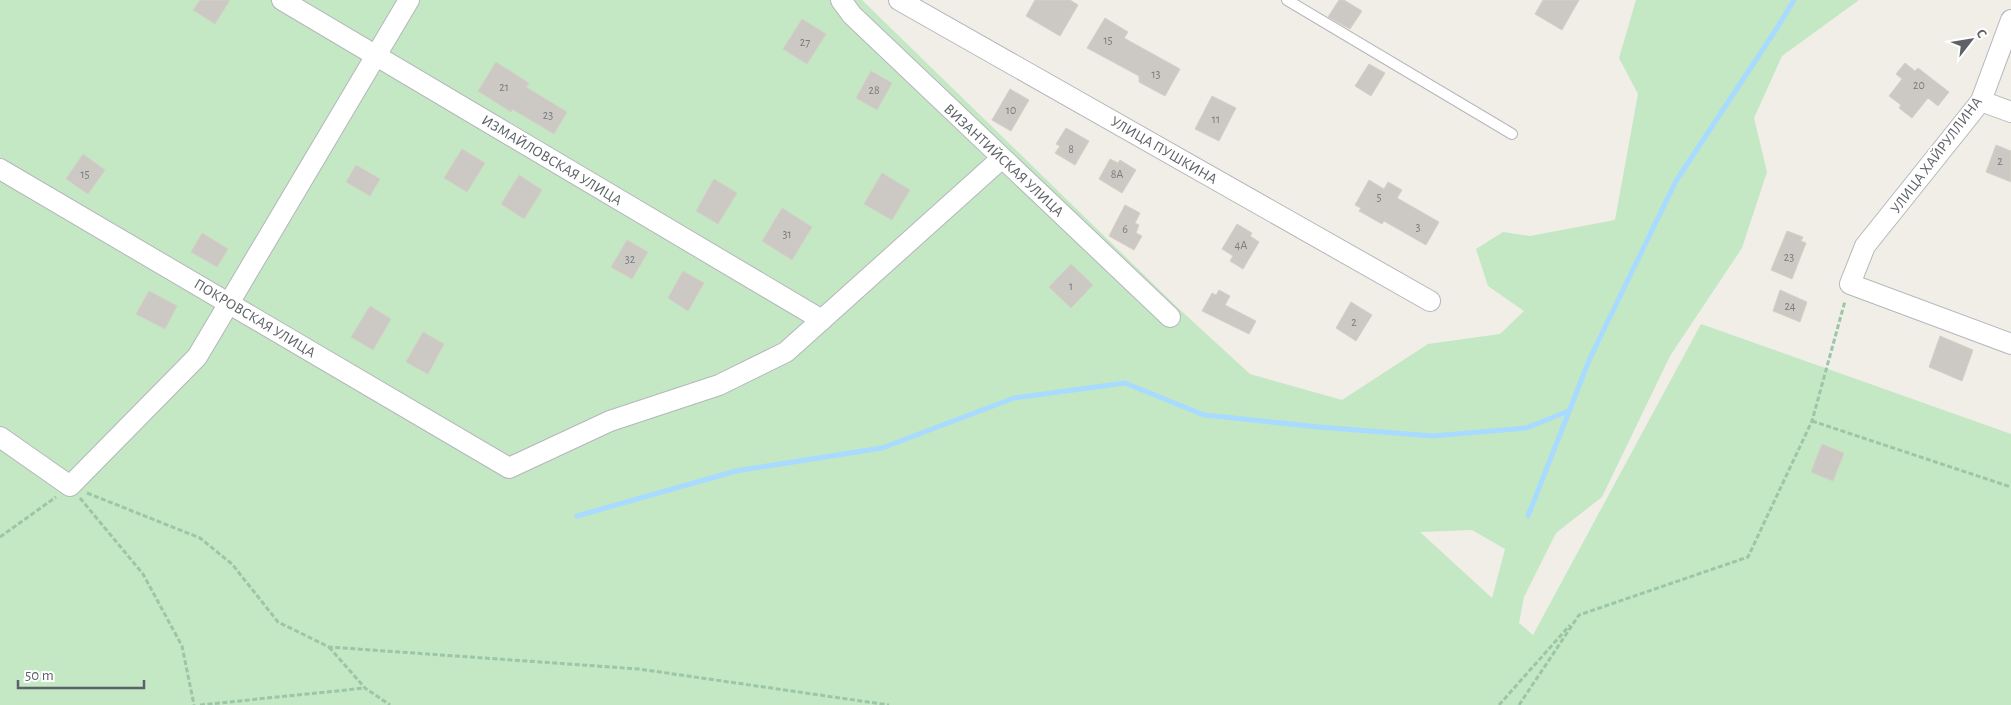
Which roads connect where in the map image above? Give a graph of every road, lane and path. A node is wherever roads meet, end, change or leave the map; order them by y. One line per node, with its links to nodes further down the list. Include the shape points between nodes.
1 (282, 0): 7 (street, ИЗМАЙЛОВСКАЯ УЛИЦА)
2 (409, 0): 7 (street)
3 (842, 0): 11 (street, ВИЗАНТИЙСКАЯ УЛИЦА, via 852,15)
4 (899, 0): 14 (street, УЛИЦА ПУШКИНА)
5 (1287, 0): 10 (lane)
6 (2011, 20): 8 (street, УЛИЦА ХАЙРУЛЛИНА)
7 (376, 55): 15 (street); 17 (street, ИЗМАЙЛОВСКАЯ УЛИЦА)
8 (1981, 101): 9 (street); 13 (street, УЛИЦА ХАЙРУЛЛИНА, via 1865,246)
9 (2011, 112)
10 (1512, 134)
11 (1002, 158): 16 (street, ВИЗАНТИЙСКАЯ УЛИЦА); 17 (street)
12 (0, 169): 15 (street, ПОКРОВСКАЯ УЛИЦА)
13 (1850, 284): 18 (street); 19 (path)
14 (1430, 301)
15 (230, 302): 17 (street, ПОКРОВСКАЯ УЛИЦА, via 509,468 610,421 719,385 786,352); 21 (street, via 197,358)
16 (1170, 317)
17 (822, 320)
18 (2011, 344)
19 (1812, 421): 22 (path); 24 (path, via 1748,557)
20 (0, 437): 21 (street)
21 (70, 486): 23 (path); 25 (path, via 200,538 232,564 278,622); 27 (path, via 143,574 182,646)
22 (2011, 487)
23 (0, 537)
24 (1579, 615): 31 (path); 32 (path)
25 (329, 647): 26 (path); 30 (path, via 639,669)
26 (365, 688): 28 (path); 29 (path)
27 (194, 705)
28 (200, 705)
29 (390, 705)
30 (889, 705)
31 (1499, 705)
32 (1519, 705)

